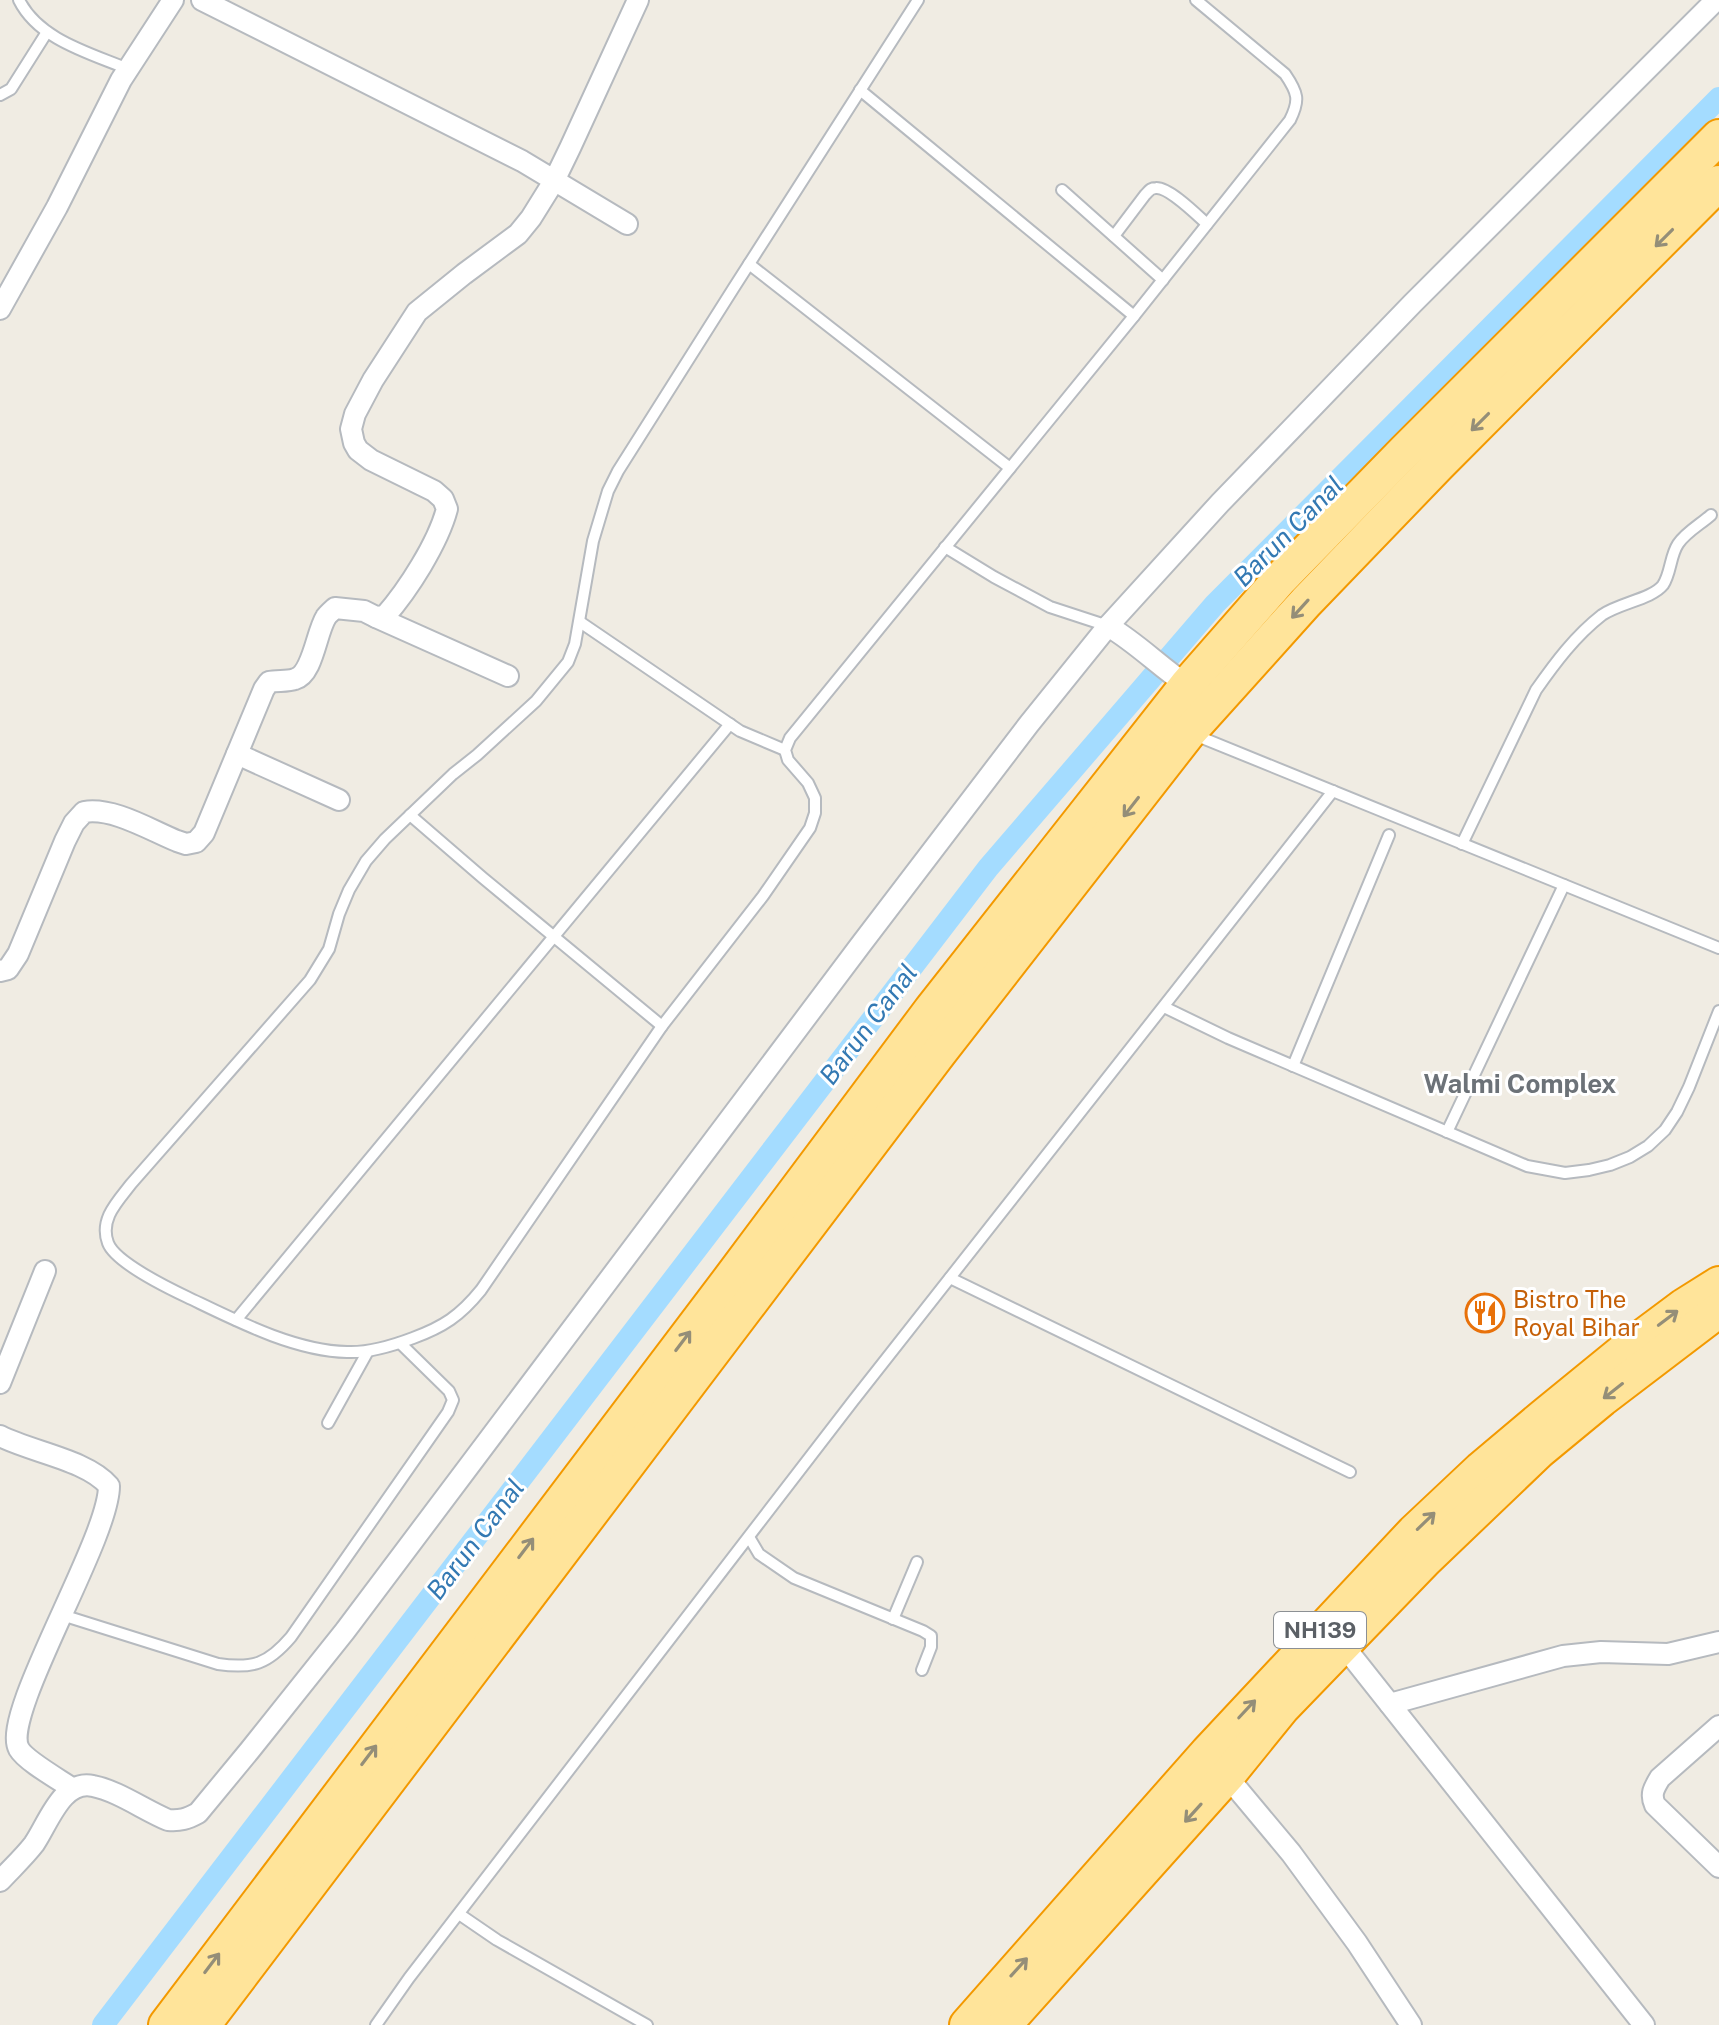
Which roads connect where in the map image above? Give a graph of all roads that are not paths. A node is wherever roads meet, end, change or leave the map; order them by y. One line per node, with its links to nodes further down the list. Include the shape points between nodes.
1 (19, 0): 8 (lane)
2 (173, 0): 9 (street)
3 (202, 0): 13 (street)
4 (638, 0): 13 (street)
5 (918, 0): 10 (lane)
6 (1196, 0): 17 (lane, via 1285,74 1297,98 1290,120)
7 (1716, 0): 28 (street, via 1220,503)
8 (47, 32): 9 (lane); 11 (lane, via 11,89)
9 (128, 69): 21 (street)
10 (860, 90): 19 (lane); 22 (lane)
11 (0, 95)
12 (1719, 137): 30 (highway)
13 (554, 181): 16 (street); 26 (street, via 518,234 417,312 355,414 351,429 358,450 434,491 447,509 406,590 385,616)
14 (1719, 183): 32 (highway, one-way to 32, via 1306,602)
15 (1062, 190): 18 (lane)
16 (627, 224)
17 (1207, 224): 18 (lane, via 1156,188); 20 (lane)
18 (1114, 236): 20 (lane)
19 (749, 264): 23 (lane); 27 (lane, via 608,491 593,541)
20 (1163, 280): 22 (lane)
21 (0, 309)
22 (1134, 316): 23 (lane)
23 (1010, 468): 25 (lane)
24 (1711, 515): 39 (lane, via 1678,544 1662,586 1604,614 1551,670 1536,690)
25 (945, 547): 28 (lane, via 1031,598); 33 (lane)
26 (376, 617): 29 (street); 34 (street, via 335,608 303,674 269,682 264,689)
27 (580, 622): 31 (lane); 37 (lane, via 568,662 536,701)
28 (1116, 631): 30 (street); 71 (street, via 1029,724 345,1631 198,1813 168,1820 92,1785)
29 (508, 676)
30 (1179, 680): 75 (highway, one-way to 30)
31 (730, 724): 33 (lane); 41 (lane)
32 (1189, 732): 35 (lane); 76 (highway, one-way to 76, via 939,1053)
33 (785, 750): 46 (lane, via 815,798 810,828)
34 (237, 754): 36 (street); 43 (street, via 196,842 186,844 108,813 84,812 65,841 18,954 8,969)
35 (1333, 791): 39 (lane); 44 (lane)
36 (339, 800)
37 (410, 815): 41 (lane); 52 (lane, via 357,873 329,949 310,980 106,1219 108,1244 117,1255 167,1287)
38 (1389, 835): 47 (lane)
39 (1462, 844): 40 (lane)
40 (1564, 885): 42 (lane); 48 (lane)
41 (555, 937): 46 (lane); 52 (lane)
42 (1719, 948)
43 (0, 971)
44 (1164, 1007): 47 (lane); 50 (lane)
45 (1719, 1011): 48 (lane, via 1677,1112 1665,1130 1630,1157 1565,1173 1527,1166)
46 (662, 1026): 53 (lane, via 470,1303 454,1319)
47 (1293, 1066): 48 (lane)
48 (1447, 1132)
49 (45, 1271): 55 (street)
50 (950, 1278): 58 (lane); 59 (lane)
51 (1718, 1306): 64 (highway, NH139, one-way to 64, via 1539,1451); 70 (highway, NH139, one-way to 51, via 1414,1532 1481,1469 1684,1306)
52 (236, 1320): 54 (lane, via 299,1344)
53 (400, 1343): 54 (lane); 61 (lane, via 453,1400 281,1649 255,1665 218,1664)
54 (368, 1351): 56 (lane)
55 (1, 1380)
56 (328, 1423)
57 (0, 1436): 61 (street, via 84,1469 109,1486 95,1537)
58 (1350, 1472)
59 (749, 1537): 62 (lane, via 759,1554 794,1578); 74 (lane)
60 (917, 1562): 62 (lane)
61 (62, 1615): 69 (street, via 18,1719 18,1748)
62 (893, 1619): 65 (lane, via 931,1636)
63 (1719, 1642): 66 (street, via 1668,1654 1563,1656)
64 (1343, 1645): 66 (street); 70 (highway, NH139)
65 (922, 1670)
66 (1390, 1704): 82 (street)
67 (1719, 1726): 72 (street, via 1660,1778 1652,1797)
68 (0, 1747): 69 (street)
69 (28, 1758): 71 (street)
70 (1217, 1764): 79 (highway, NH139, one-way to 70); 80 (highway, NH139, one-way to 80); 81 (street, via 1291,1853)
71 (73, 1789): 73 (street)
72 (1719, 1867)
73 (0, 1881)
74 (459, 1914): 77 (lane); 78 (lane)
75 (166, 2025)
76 (203, 2025)
77 (376, 2025)
78 (647, 2025)
79 (967, 2025)
80 (1004, 2025)
81 (1411, 2025)
82 (1644, 2025)

